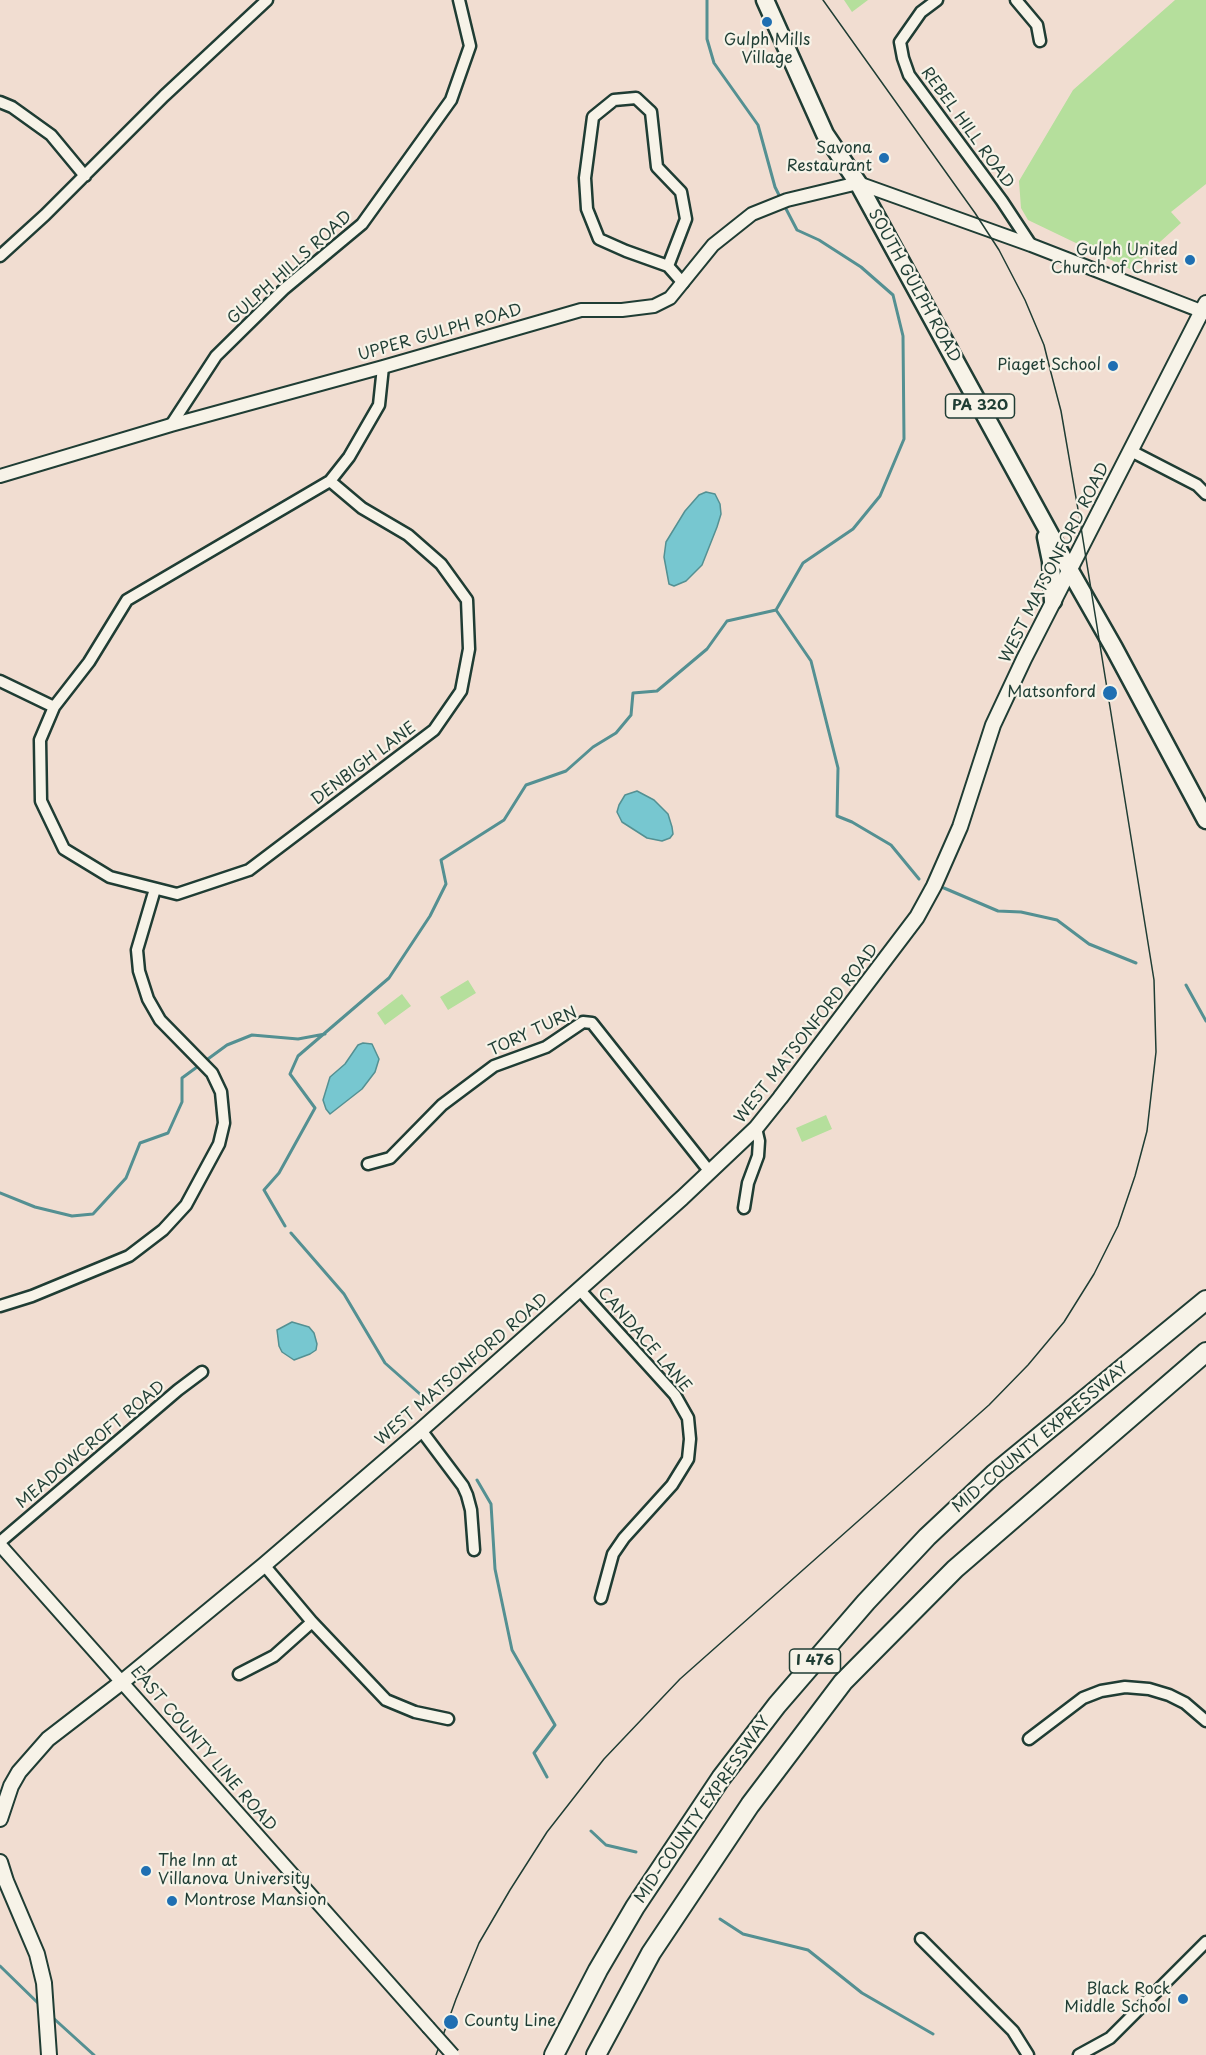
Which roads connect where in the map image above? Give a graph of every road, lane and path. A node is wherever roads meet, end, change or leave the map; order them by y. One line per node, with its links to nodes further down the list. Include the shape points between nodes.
1 (267, 0): 8 (street)
2 (459, 0): 16 (street, GULPH HILLS ROAD, via 470,46 451,100 362,224 284,289 216,356)
3 (765, 0): 9 (main road, SOUTH GULPH ROAD / PA 320, via 817,117)
4 (937, 0): 10 (street, REBEL HILL ROAD, via 921,12 900,42 909,75)
5 (1016, 0): 6 (street, via 1037,25)
6 (1040, 41)
7 (0, 102): 8 (street, via 12,106 51,135)
8 (86, 176): 11 (street)
9 (858, 183): 10 (street); 13 (street, UPPER GULPH ROAD, via 782,202 752,214 713,245); 21 (main road, SOUTH GULPH ROAD / PA 320)
10 (1032, 244): 14 (street)
11 (0, 256)
12 (668, 266): 12 (street, via 686,219 681,192 657,166 651,112 636,98 614,100 593,117 585,178 587,209 599,238); 13 (street)
13 (683, 284): 15 (street, UPPER GULPH ROAD, via 670,298 654,306 581,310)
14 (1205, 309): 17 (main road, WEST MATSONFORD ROAD)
15 (383, 367): 16 (street, UPPER GULPH ROAD); 19 (street, DENBIGH LANE, via 379,405)
16 (171, 425): 18 (street, UPPER GULPH ROAD)
17 (1131, 451): 20 (street, via 1197,485); 22 (main road, WEST MATSONFORD ROAD)
18 (0, 476)
19 (330, 481): 25 (street, DENBIGH LANE, via 128,600 89,662); 27 (street, DENBIGH LANE, via 362,508 417,542 441,564 467,600 469,649 461,691 434,730 249,870 177,894)
20 (1206, 494)
21 (1043, 521): 22 (main road, SOUTH GULPH ROAD / PA 320); 23 (main road, via 1051,561)
22 (1069, 569): 23 (main road, WEST MATSONFORD ROAD); 26 (main road, PA 320)
23 (1053, 602): 28 (main road, WEST MATSONFORD ROAD, via 993,725 954,844 917,917)
24 (0, 681): 25 (street)
25 (54, 707): 27 (street, DENBIGH LANE, via 40,740 41,801 64,849 110,877)
26 (1206, 820)
27 (155, 889): 34 (street, via 137,950 139,971 160,1020 212,1072 221,1092 224,1123 219,1144 186,1205 163,1230 129,1256)
28 (756, 1128): 30 (main road, WEST MATSONFORD ROAD); 31 (street, via 758,1156)
29 (368, 1164): 30 (street, TORY TURN, via 390,1158 442,1105 494,1066 546,1047 584,1022 592,1023)
30 (710, 1172): 32 (main road, WEST MATSONFORD ROAD)
31 (744, 1208)
32 (579, 1289): 37 (main road, WEST MATSONFORD ROAD); 41 (street, CANDACE LANE, via 675,1395 688,1418 690,1439 688,1459 672,1485 613,1554)
33 (1206, 1300): 54 (highway, MID-COUNTY EXPRESSWAY / I 476, via 994,1474 927,1536 796,1683 742,1749 676,1843 598,1970)
34 (0, 1306)
35 (1206, 1352): 55 (highway, I 476, via 955,1569 843,1682 750,1805 651,1953)
36 (202, 1372): 38 (street, MEADOWCROFT ROAD)
37 (421, 1430): 39 (street, via 467,1495); 40 (main road, WEST MATSONFORD ROAD)
38 (0, 1544): 44 (street, EAST COUNTY LINE ROAD)
39 (474, 1550)
40 (264, 1565): 42 (street); 44 (main road, WEST MATSONFORD ROAD)
41 (601, 1598)
42 (312, 1622): 43 (street, via 274,1656); 45 (street, via 386,1700)
43 (239, 1674)
44 (122, 1682): 48 (main road, WEST MATSONFORD ROAD, via 31,1756 11,1786); 53 (street, EAST COUNTY LINE ROAD, bridge)
45 (448, 1719)
46 (1206, 1721): 47 (street, via 1169,1695 1125,1687 1083,1698)
47 (1029, 1739)
48 (0, 1820)
49 (0, 1862): 52 (main road, via 44,1983)
50 (921, 1939): 56 (street, via 1013,2031)
51 (1206, 1942): 57 (street, via 1110,2038)
52 (49, 2055)
53 (453, 2055)
54 (554, 2055)
55 (596, 2055)
56 (1028, 2055)
57 (1079, 2055)

